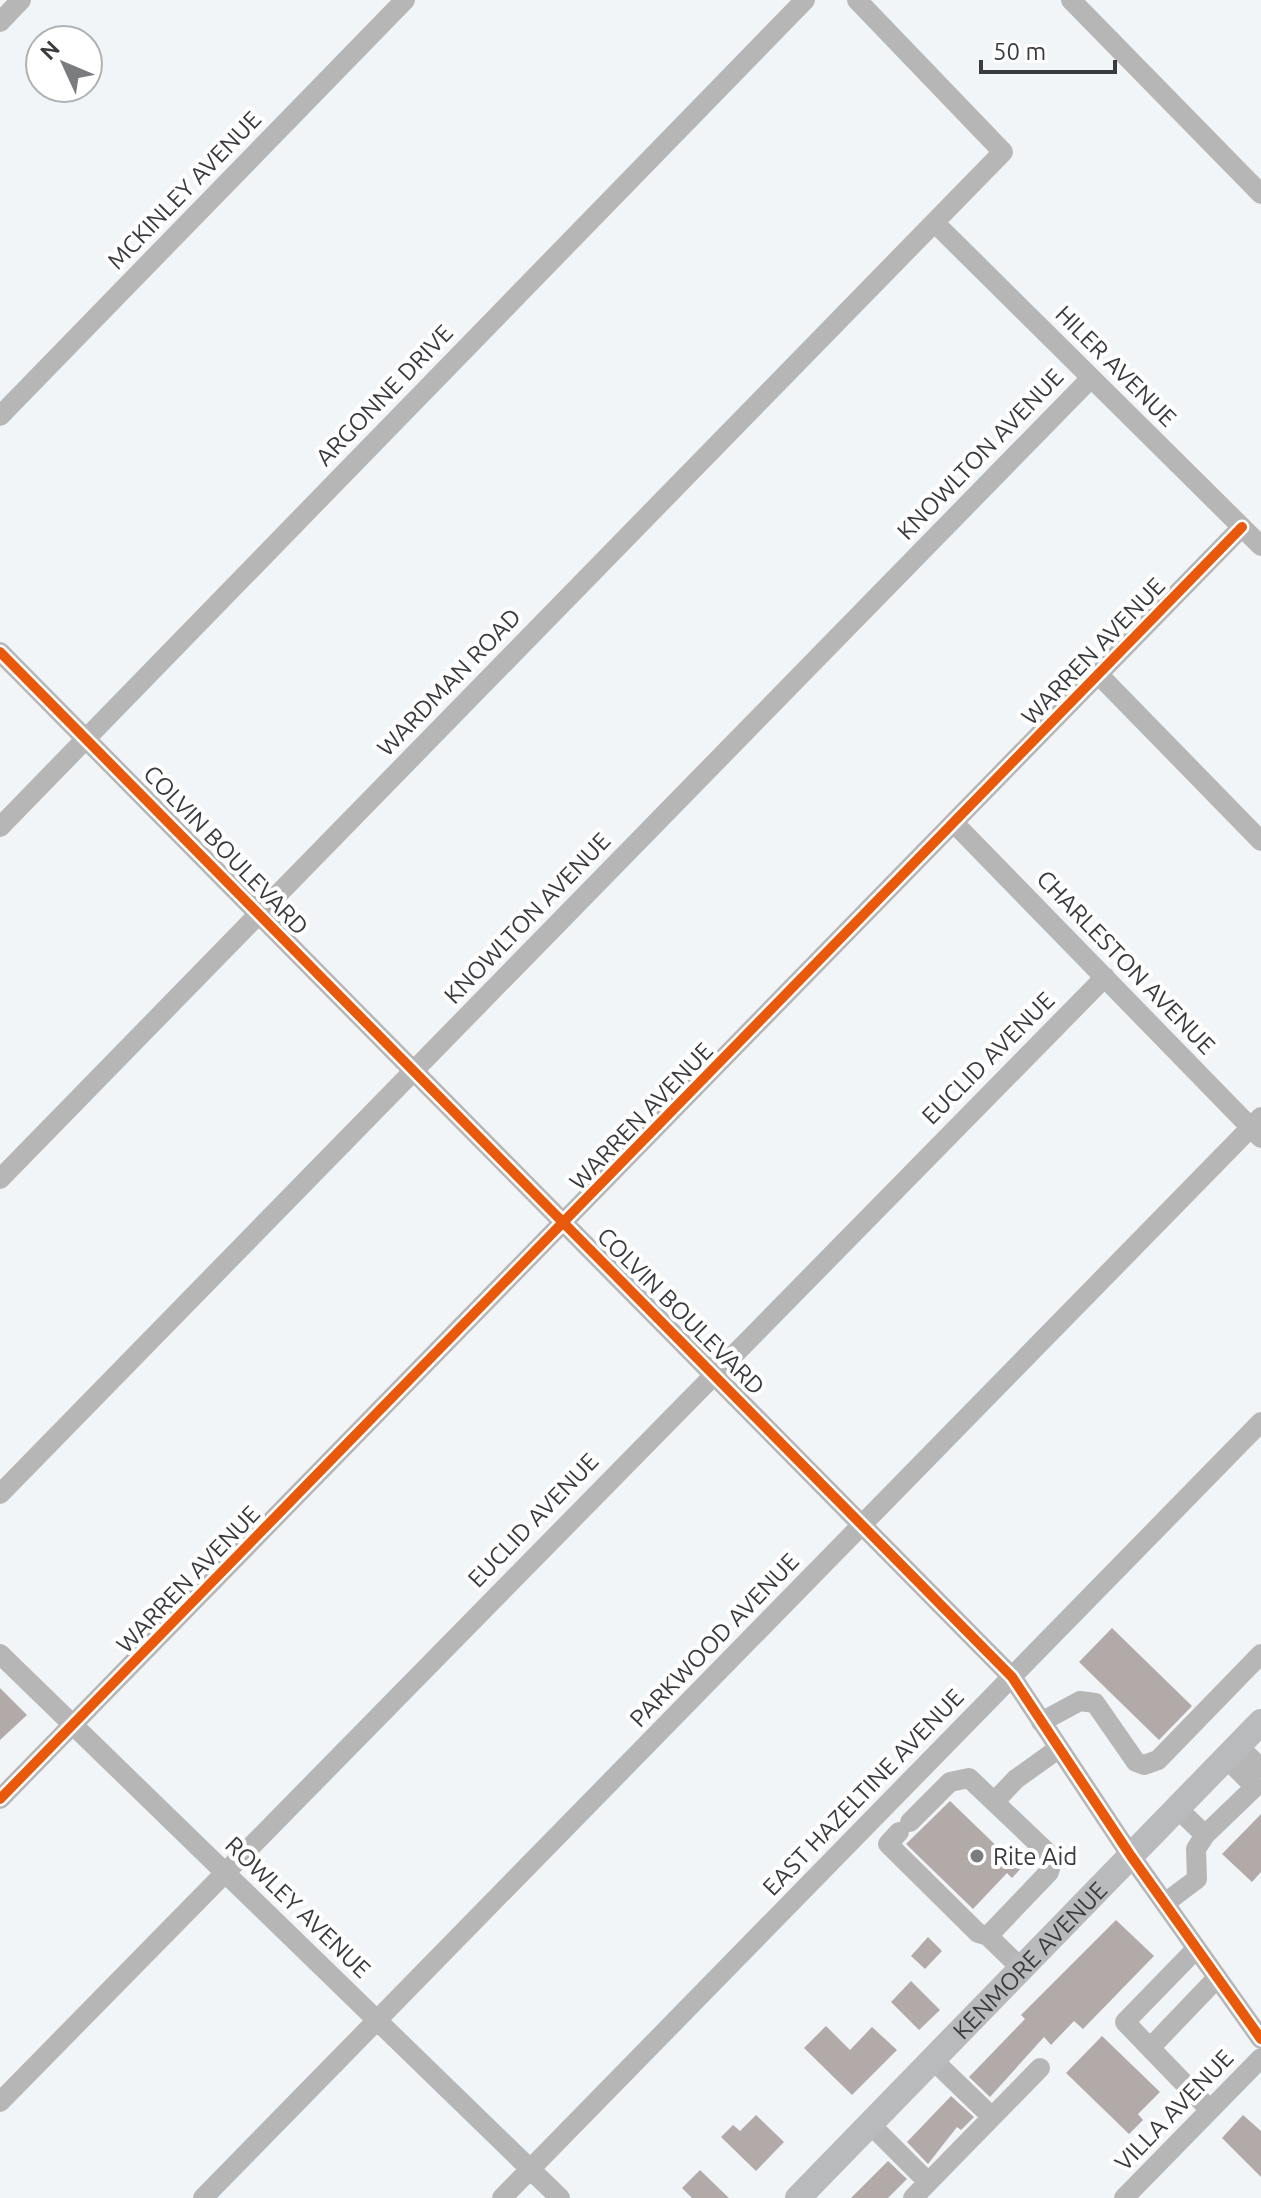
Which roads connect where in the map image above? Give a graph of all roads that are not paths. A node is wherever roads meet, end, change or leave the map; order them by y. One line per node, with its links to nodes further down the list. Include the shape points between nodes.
1 (21, 0): 6 (street)
2 (405, 0): 10 (street, MCKINLEY AVENUE)
3 (805, 0): 15 (street, ARGONNE DRIVE)
4 (857, 0): 8 (street, WARDMAN ROAD, via 1003,152)
5 (1071, 0): 7 (street)
6 (0, 22)
7 (1261, 194)
8 (935, 223): 9 (street, HILER AVENUE); 19 (street, WARDMAN ROAD)
9 (1091, 378): 11 (street, HILER AVENUE); 21 (street, KNOWLTON AVENUE)
10 (0, 416)
11 (1242, 527): 12 (street, HILER AVENUE); 14 (street, WARREN AVENUE)
12 (1261, 546)
13 (0, 652): 15 (street, COLVIN BOULEVARD)
14 (1098, 674): 16 (street, WARREN AVENUE); 18 (street)
15 (88, 737): 17 (street, ARGONNE DRIVE); 19 (street, COLVIN BOULEVARD)
16 (954, 823): 20 (street, CHARLESTON AVENUE); 24 (street, WARREN AVENUE)
17 (0, 827)
18 (1261, 841)
19 (260, 913): 21 (street, COLVIN BOULEVARD); 23 (street, WARDMAN ROAD)
20 (1105, 977): 22 (street, CHARLESTON AVENUE); 25 (street, EUCLID AVENUE)
21 (414, 1070): 24 (street, COLVIN BOULEVARD); 27 (street, KNOWLTON AVENUE)
22 (1258, 1128): 28 (street, PARKWOOD AVENUE)
23 (0, 1179)
24 (565, 1222): 25 (street, COLVIN BOULEVARD); 34 (street, WARREN AVENUE)
25 (713, 1373): 28 (street, COLVIN BOULEVARD); 43 (street, EUCLID AVENUE)
26 (1261, 1422): 31 (street, EAST HAZELTINE AVENUE)
27 (0, 1494)
28 (863, 1525): 31 (street, COLVIN BOULEVARD); 49 (street, PARKWOOD AVENUE)
29 (0, 1654): 34 (street, ROWLEY AVENUE)
30 (1261, 1654): 32 (street, via 1151,1764 1136,1762 1095,1703 1080,1701)
31 (1012, 1677): 32 (street, COLVIN BOULEVARD); 59 (street, EAST HAZELTINE AVENUE)
32 (1041, 1722): 35 (street, COLVIN BOULEVARD)
33 (1261, 1722): 36 (main road, KENMORE AVENUE)
34 (73, 1725): 38 (street, WARREN AVENUE); 43 (street, ROWLEY AVENUE)
35 (1058, 1749): 39 (street); 42 (street, COLVIN BOULEVARD)
36 (1232, 1752): 37 (street); 40 (main road, KENMORE AVENUE); 41 (street, via 1255,1787)
37 (1261, 1768)
38 (0, 1799)
39 (994, 1802): 45 (street, via 1049,1854 1052,1868); 45 (street, via 969,1778 950,1782 888,1844 978,1933)
40 (1177, 1808): 41 (street); 42 (main road, KENMORE AVENUE)
41 (1205, 1835): 44 (street, via 1196,1849 1197,1879)
42 (1131, 1856): 44 (street, COLVIN BOULEVARD); 47 (main road, KENMORE AVENUE)
43 (225, 1872): 49 (street, ROWLEY AVENUE); 55 (street, EUCLID AVENUE)
44 (1165, 1903): 46 (street, COLVIN BOULEVARD)
45 (988, 1936): 47 (street)
46 (1196, 1949): 48 (street, COLVIN BOULEVARD); 51 (street, via 1125,2022)
47 (1022, 1969): 53 (main road, KENMORE AVENUE)
48 (1216, 1979): 50 (street, COLVIN BOULEVARD); 51 (street)
49 (376, 2020): 59 (street, ROWLEY AVENUE); 62 (street, PARKWOOD AVENUE)
50 (1261, 2039)
51 (1150, 2048): 56 (street)
52 (1261, 2058): 56 (street, VILLA AVENUE)
53 (933, 2060): 57 (street); 58 (main road, KENMORE AVENUE)
54 (1040, 2068): 57 (street)
55 (0, 2102)
56 (1210, 2110): 66 (street, VILLA AVENUE)
57 (992, 2117): 60 (street)
58 (870, 2124): 60 (street); 61 (main road, KENMORE AVENUE)
59 (530, 2169): 63 (street, EAST HAZELTINE AVENUE); 64 (street, ROWLEY AVENUE)
60 (928, 2182): 65 (street)
61 (808, 2195)
62 (203, 2198)
63 (502, 2198)
64 (560, 2198)
65 (913, 2198)
66 (1124, 2198)

